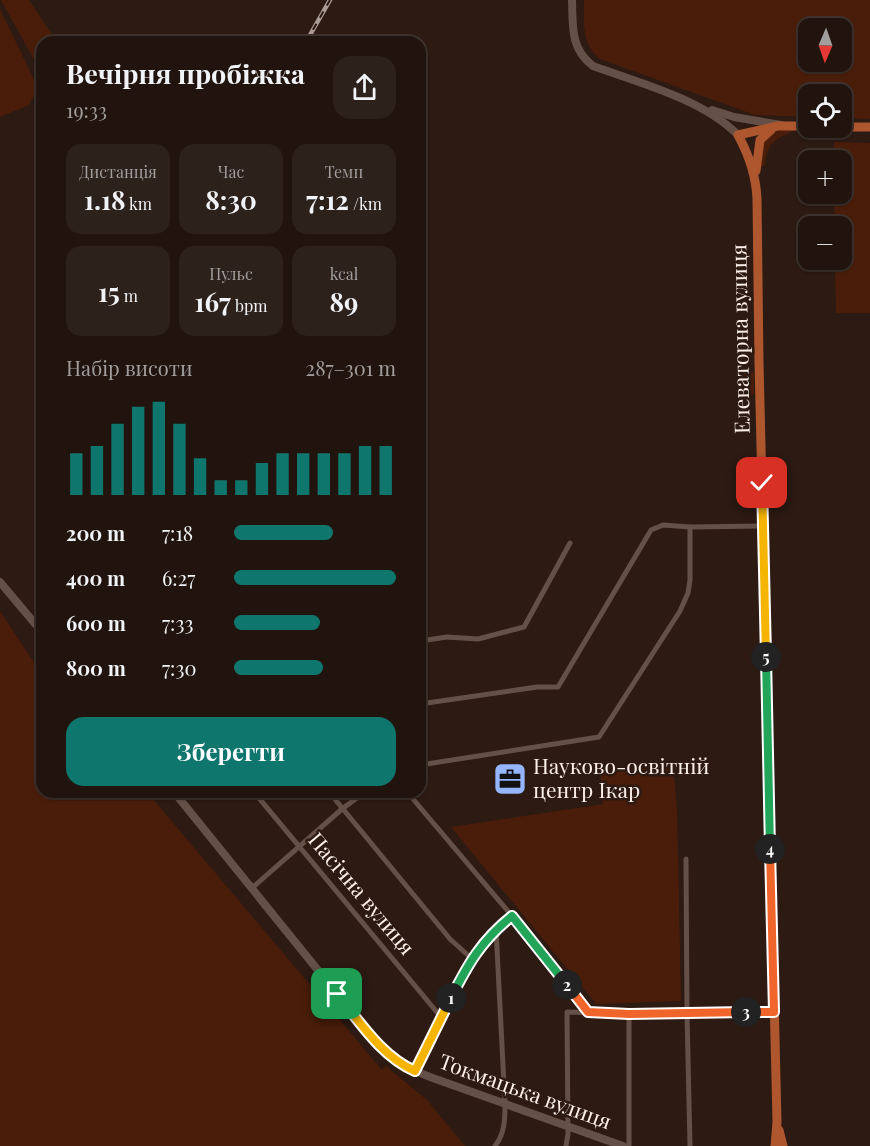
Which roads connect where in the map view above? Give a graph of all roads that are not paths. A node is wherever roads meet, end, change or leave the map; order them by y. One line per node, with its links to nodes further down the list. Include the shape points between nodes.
1 (572, 0): 2 (street, via 576,46 582,57 593,66)
2 (700, 106): 3 (street, via 734,117); 7 (street)
3 (784, 125): 4 (main road); 7 (main road); 8 (main road, via 760,140)
4 (798, 126)
5 (852, 127): 6 (main road)
6 (870, 128)
7 (738, 135): 8 (main road, Елеваторна вулиця)
8 (756, 181): 9 (main road, Елеваторна вулиця)
9 (762, 526): 10 (street); 32 (main road, Елеваторна вулиця)
10 (690, 527): 17 (street, via 663,525 651,530 558,687); 18 (street, via 688,593 599,737)
11 (570, 543): 16 (street, via 524,627 478,639)
12 (0, 582): 14 (street)
13 (0, 587): 14 (street)
14 (11, 595): 15 (street)
15 (36, 625)
16 (426, 640)
17 (426, 703)
18 (426, 764)
19 (179, 798): 27 (street, Токмацька вулиця)
20 (259, 798): 25 (street, Пасічна вулиця)
21 (334, 798): 24 (street)
22 (357, 798): 24 (street)
23 (412, 798): 28 (street)
24 (342, 809): 25 (street); 30 (street, via 450,939)
25 (299, 846): 27 (street); 35 (street, Пасічна вулиця)
26 (686, 859): 33 (street)
27 (252, 888): 36 (street, Токмацька вулиця, via 380,1047)
28 (512, 916): 29 (street); 31 (street)
29 (496, 929): 30 (street); 37 (street)
30 (471, 958): 35 (street)
31 (588, 1012): 34 (street); 39 (street, via 567,1012)
32 (774, 1012): 33 (street); 38 (main road, Елеваторна вулиця)
33 (687, 1013): 34 (street); 44 (street)
34 (629, 1014): 43 (street)
35 (441, 1017): 36 (street)
36 (415, 1071): 37 (street, Токмацька вулиця)
37 (505, 1104): 39 (street, Токмацька вулиця); 40 (street, via 504,1127)
38 (777, 1122): 45 (main road, Елеваторна вулиця); 46 (main road, Елеваторна вулиця)
39 (568, 1127): 41 (street); 42 (street, Токмацька вулиця)
40 (495, 1146)
41 (566, 1146)
42 (623, 1146)
43 (629, 1146)
44 (690, 1146)
45 (776, 1146)
46 (783, 1146)

